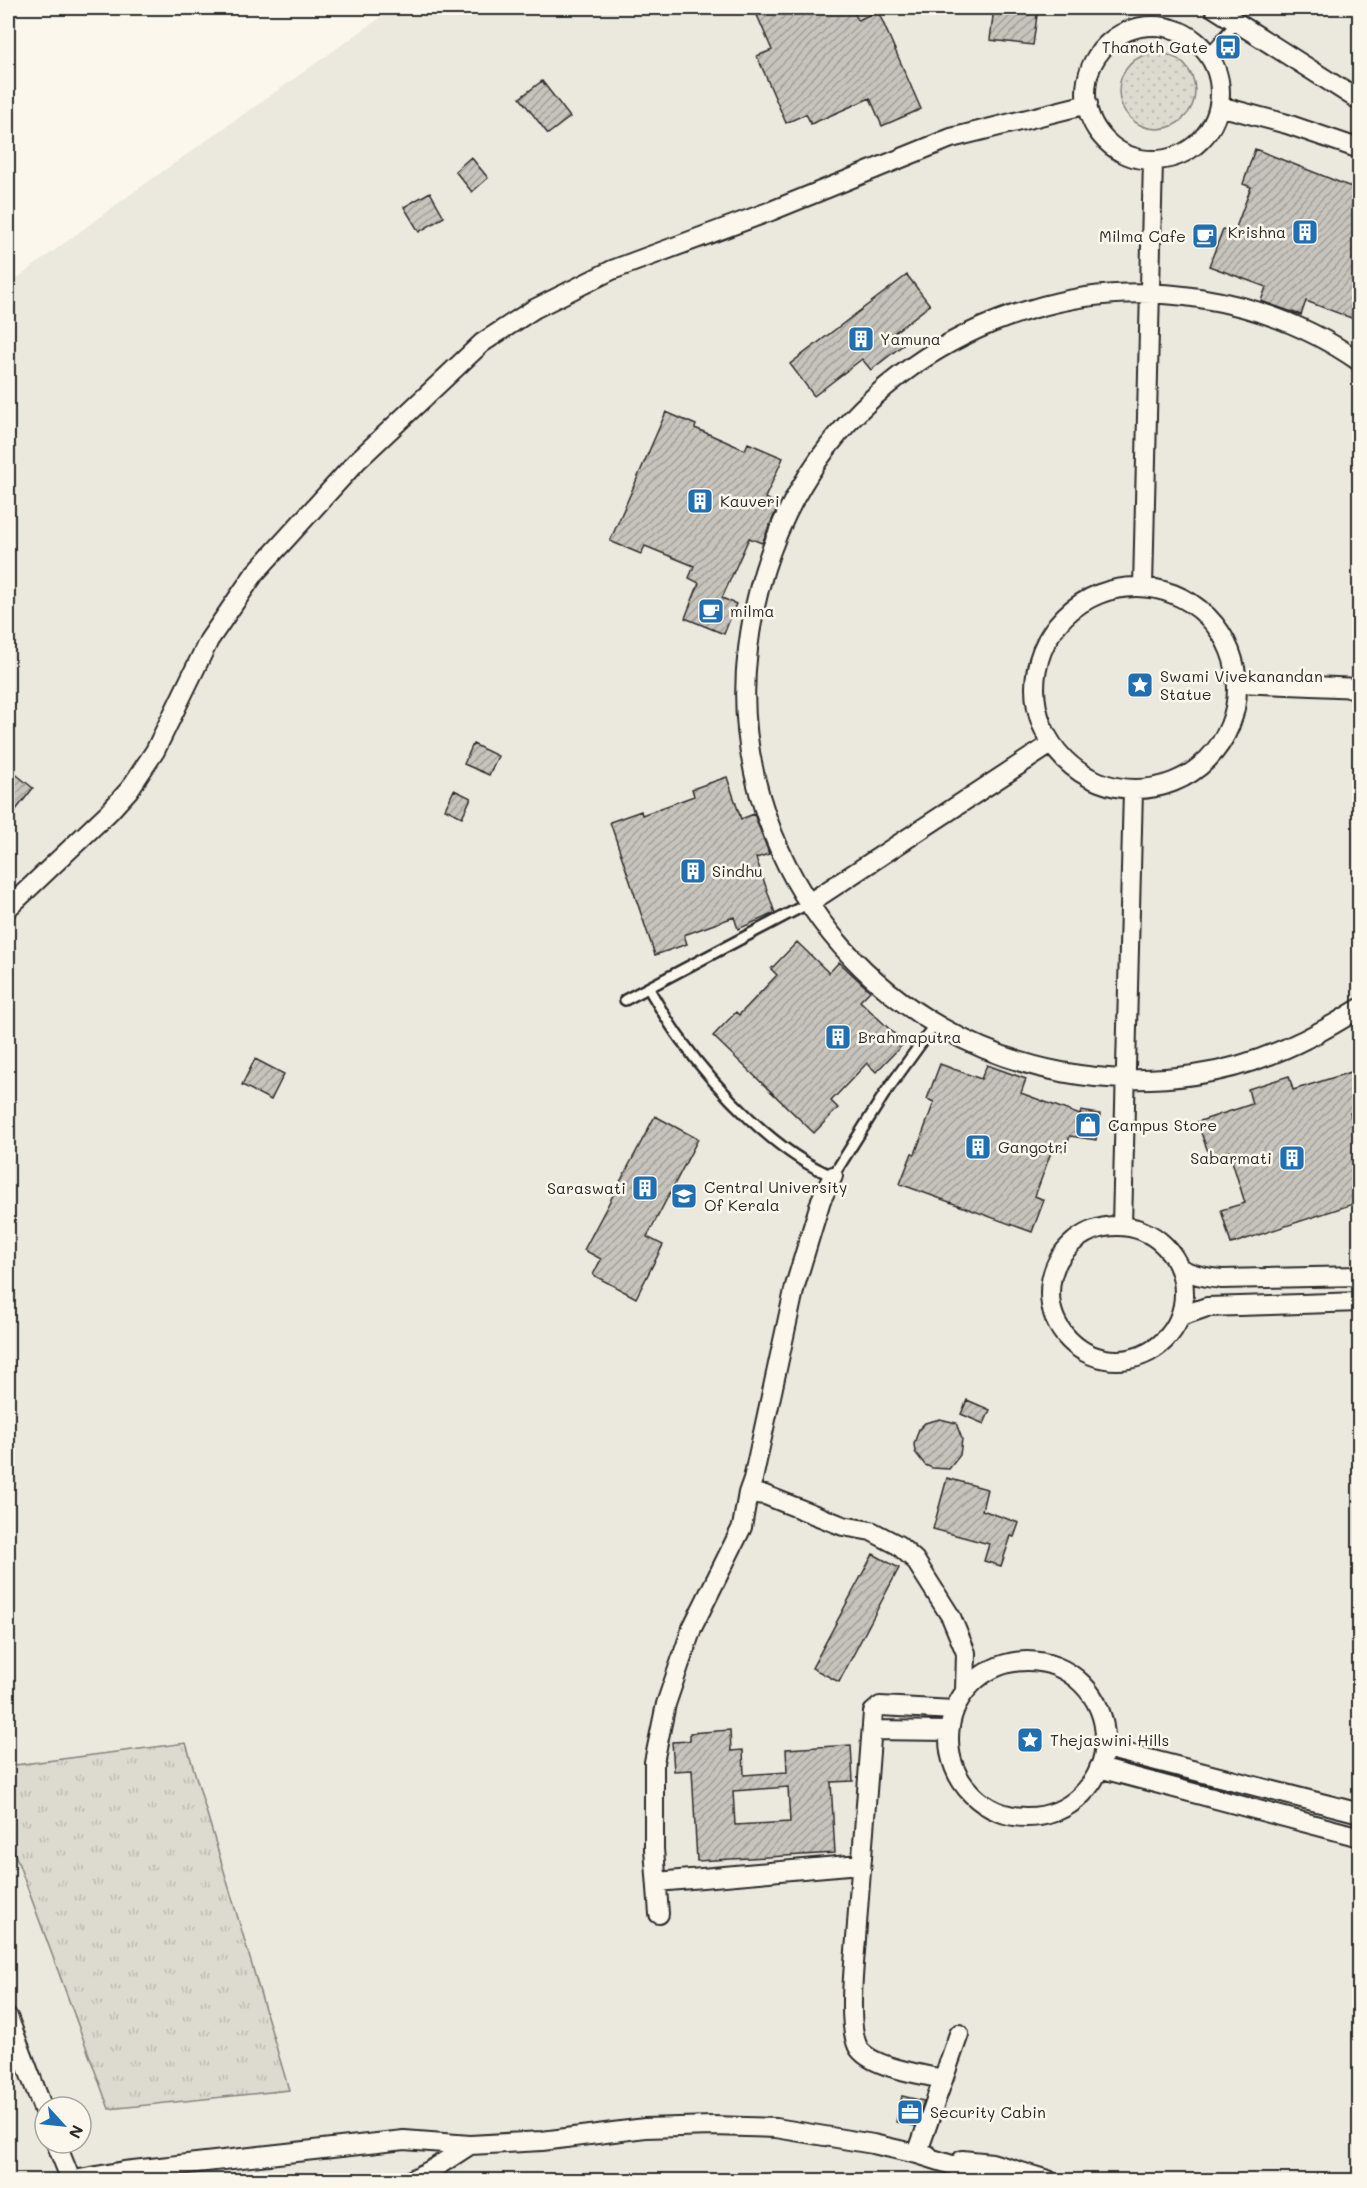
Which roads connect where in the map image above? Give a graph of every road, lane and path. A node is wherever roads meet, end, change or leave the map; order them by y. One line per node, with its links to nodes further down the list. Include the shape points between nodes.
1 (1214, 8): 2 (street)
2 (1236, 23): 3 (lane); 4 (street)
3 (1209, 54): 5 (street, via 1184,33 1168,27 1131,30 1101,51 1087,85); 6 (street, via 1217,71)
4 (1359, 101)
5 (1088, 104): 8 (street, via 1103,137 1134,157); 17 (street, via 951,138 612,270 534,309 482,343 357,461 255,573 209,640 155,751 129,790)
6 (1219, 106): 7 (street); 8 (street, via 1210,128 1195,145 1175,156)
7 (1359, 149)
8 (1153, 160): 9 (street)
9 (1149, 293): 10 (street, via 1210,300 1269,316 1325,341); 11 (street); 16 (street, via 1081,297 1047,304 951,341 917,362 857,413 830,443 788,510 771,546 751,623 746,662 747,726 767,819)
10 (1359, 362)
11 (1143, 587): 12 (street, via 1172,593 1197,607 1218,628 1231,654); 14 (street, via 1116,589 1089,599 1067,615 1049,637 1038,663 1035,691 1039,718)
12 (1237, 683): 13 (street); 15 (street, via 1234,710 1225,736 1208,759 1187,776 1161,786)
13 (1359, 688)
14 (1051, 744): 15 (street, via 1086,777); 16 (street)
15 (1133, 790): 22 (street)
16 (809, 903): 18 (lane); 21 (street, via 870,975)
17 (8, 908)
18 (648, 989): 19 (lane); 23 (lane, via 680,1038 729,1097 782,1145)
19 (625, 1000)
20 (1359, 1008): 22 (street, via 1301,1042 1244,1064 1197,1075)
21 (935, 1024): 22 (street, via 980,1047 1036,1067); 23 (lane, via 885,1092)
22 (1125, 1080): 24 (street)
23 (833, 1176): 29 (street, via 821,1200 795,1286)
24 (1122, 1226): 25 (street, via 1150,1234 1172,1255); 28 (street, via 1085,1233 1058,1260 1049,1296 1062,1332 1091,1355 1127,1359 1160,1344)
25 (1179, 1268): 26 (street, via 1222,1279); 28 (street, via 1183,1283)
26 (1359, 1276)
27 (1359, 1302): 28 (street, via 1207,1307)
28 (1180, 1316)
29 (748, 1493): 30 (street, via 765,1495 843,1526 871,1531 898,1545 915,1560 951,1617 966,1653); 39 (street, via 742,1527 692,1628 666,1704 654,1762)
30 (965, 1691): 31 (street); 34 (street, via 1000,1665 1043,1662 1063,1670 1083,1684 1098,1705)
31 (954, 1710): 32 (street, via 880,1706 873,1712); 33 (street)
32 (872, 1730): 33 (street); 38 (street)
33 (949, 1731): 35 (street, via 949,1753 968,1792 987,1808 1010,1816 1035,1818 1059,1811 1080,1797)
34 (1106, 1748): 35 (street); 36 (street)
35 (1099, 1768): 37 (street)
36 (1359, 1813)
37 (1359, 1837)
38 (860, 1864): 39 (street); 43 (street, via 853,2006 859,2049 887,2065)
39 (657, 1882): 40 (street)
40 (658, 1914)
41 (8, 2018): 44 (street)
42 (959, 2034): 43 (street)
43 (942, 2079): 46 (street)
44 (38, 2095)
45 (470, 2145): 46 (street, via 645,2128 713,2126 776,2128); 48 (street, via 404,2140 124,2171); 49 (street)
46 (917, 2154): 50 (street); 51 (street, via 992,2163)
47 (61, 2155): 48 (street)
48 (73, 2181)
49 (411, 2181)
50 (1000, 2181)
51 (1048, 2181)

